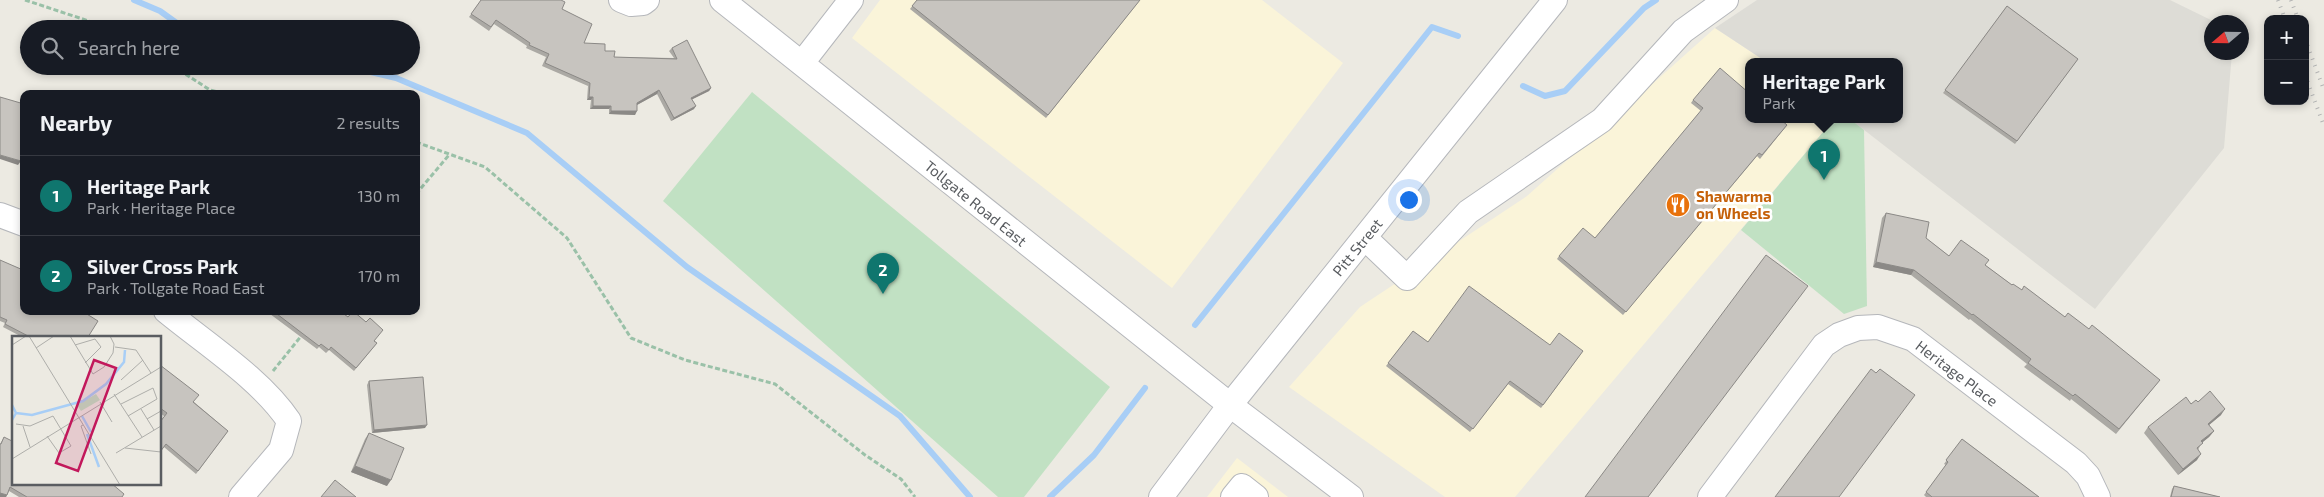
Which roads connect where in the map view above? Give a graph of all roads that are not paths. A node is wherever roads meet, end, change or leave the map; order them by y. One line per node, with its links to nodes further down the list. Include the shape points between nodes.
1 (620, 0): 2 (street, via 643,4)
2 (647, 0)
3 (722, 0): 7 (street, Tollgate Road East)
4 (851, 0): 7 (street)
5 (1555, 0): 10 (street, Pitt Street)
6 (1726, 0): 10 (street, via 1682,31 1602,120 1468,212 1407,278)
7 (802, 63): 12 (street, Tollgate Road East)
8 (0, 215): 9 (street)
9 (20, 222)
10 (1365, 238): 12 (street, Pitt Street)
11 (171, 315): 13 (street, via 260,387 289,421 281,450)
12 (1230, 406): 14 (street, Pitt Street); 17 (street, Tollgate Road East)
13 (241, 497)
14 (1161, 497)
15 (1233, 497): 16 (street, via 1242,486)
16 (1256, 497)
17 (1351, 497)
18 (1710, 497): 19 (street, Heritage Place, via 1824,345 1858,328 1878,327 1913,339 2068,457 2088,476)
19 (2098, 497)

